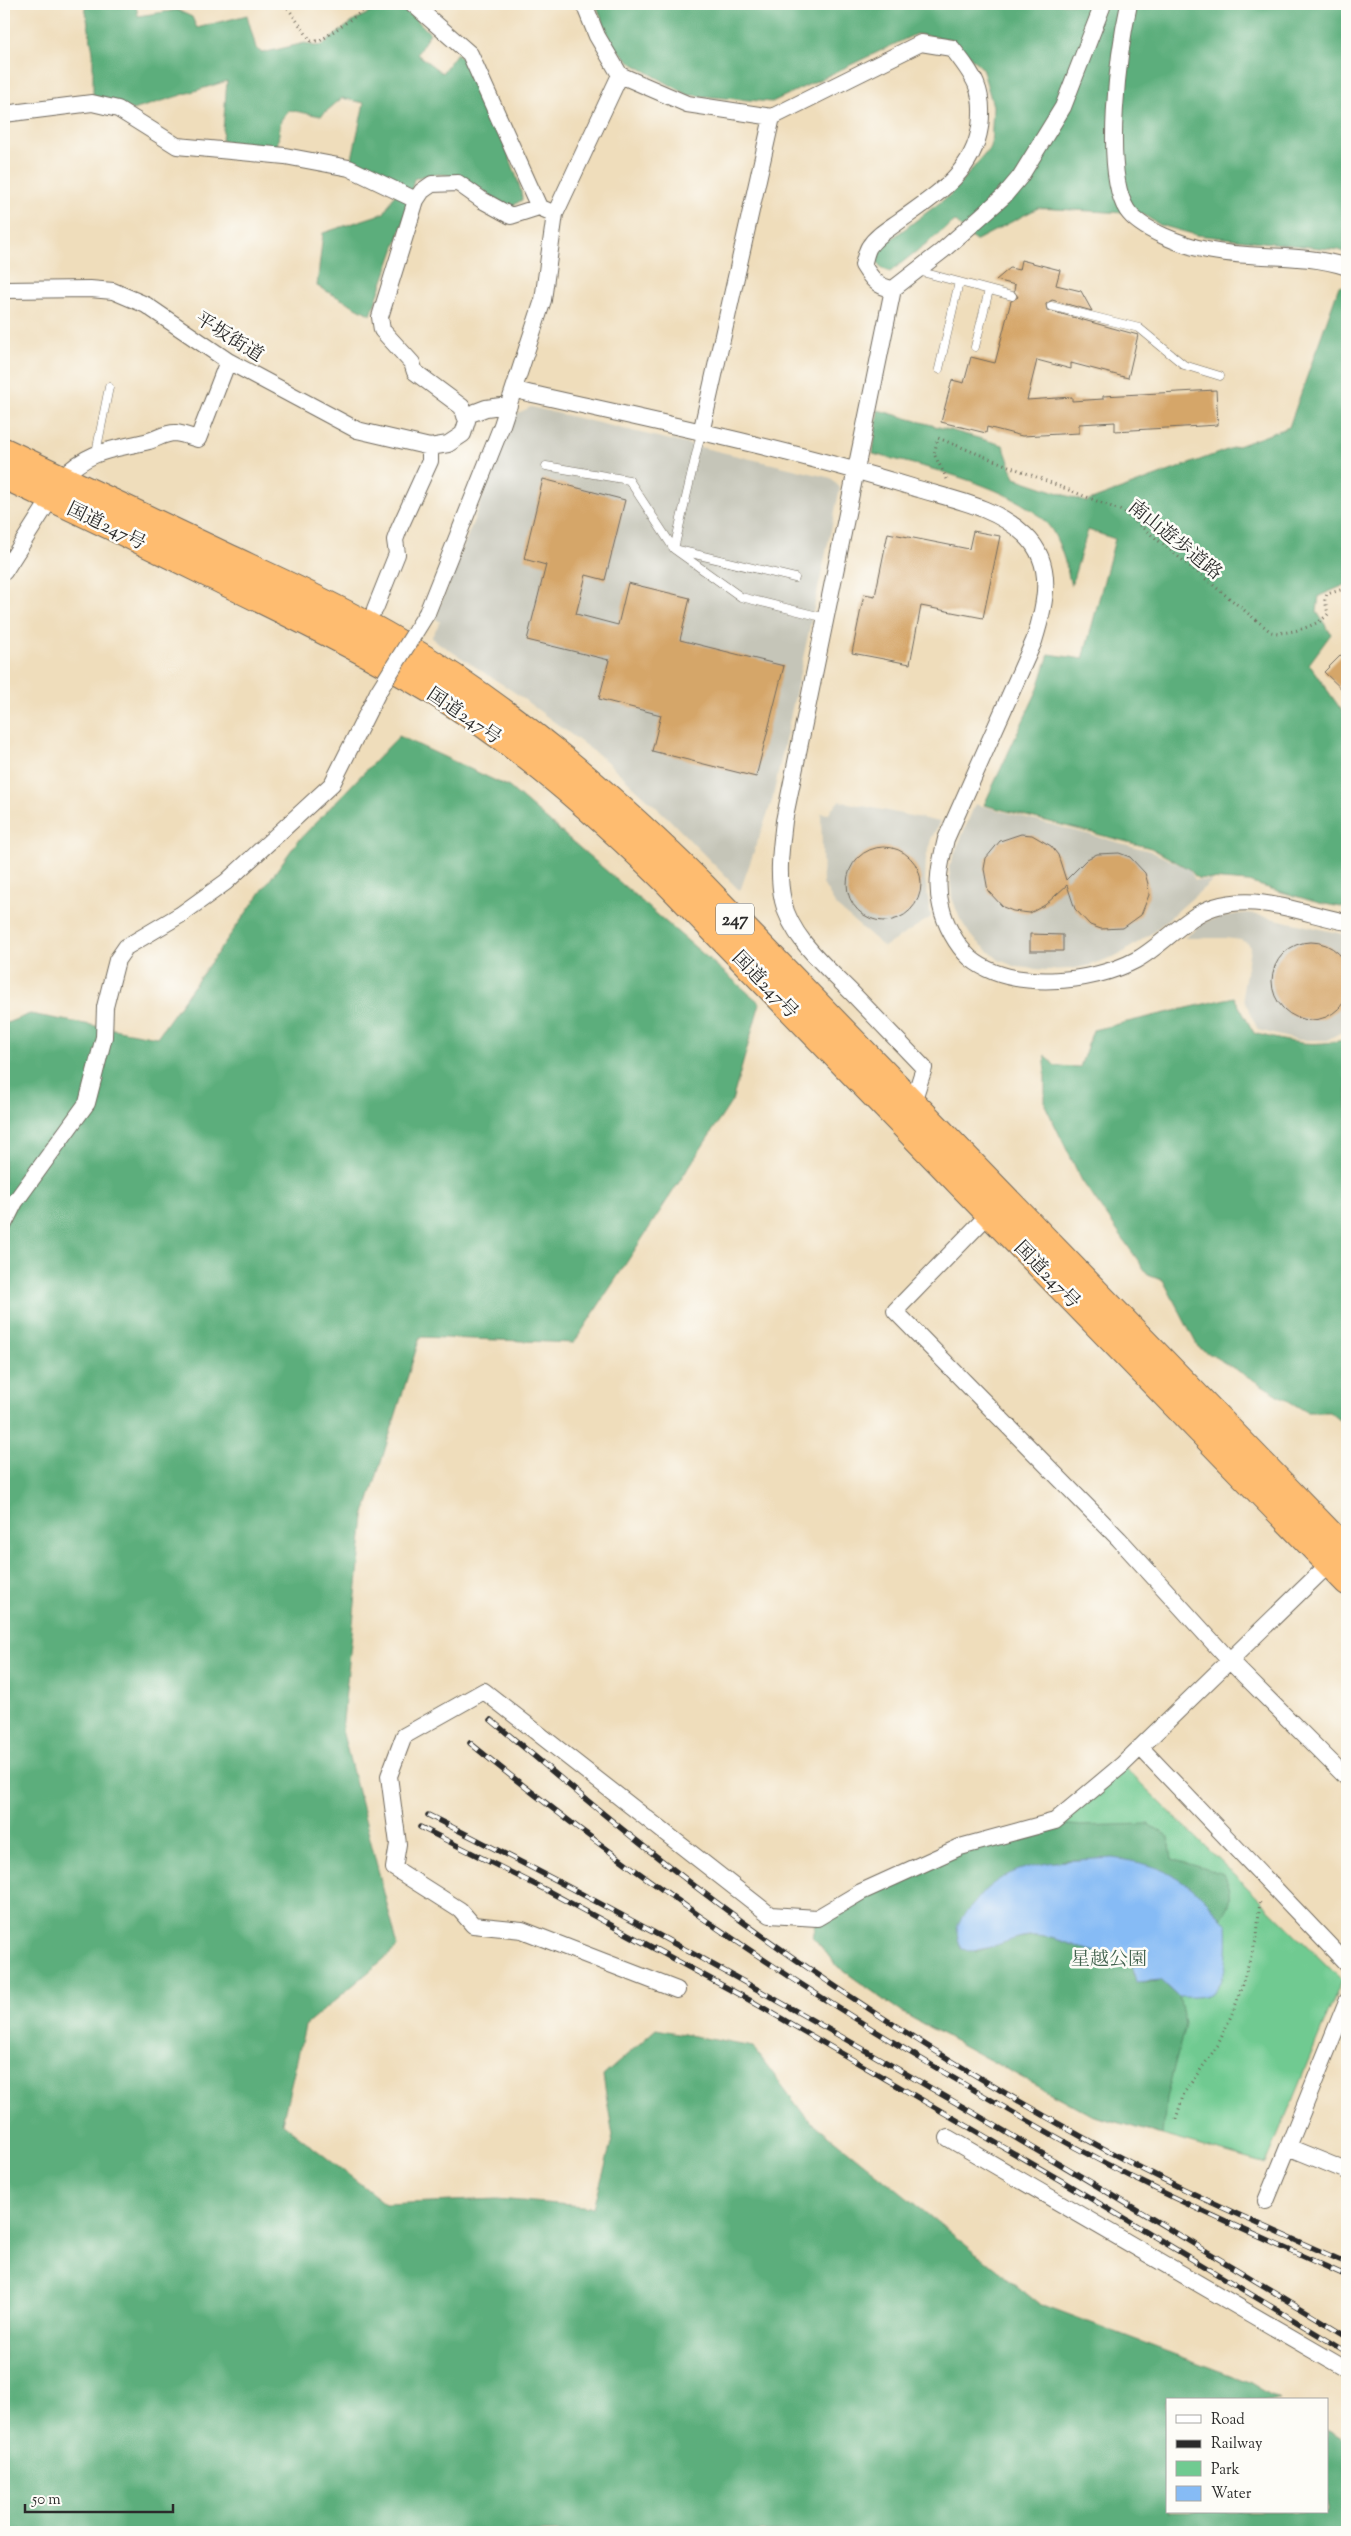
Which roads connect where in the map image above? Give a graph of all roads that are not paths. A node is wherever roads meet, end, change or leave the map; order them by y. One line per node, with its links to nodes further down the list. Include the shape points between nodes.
1 (584, 4): 6 (street, via 597,36)
2 (1124, 4): 5 (street)
3 (1130, 4): 12 (street, via 1123,32 1113,145 1117,184 1128,211 1142,225 1207,250 1312,259)
4 (413, 5): 10 (street, via 470,54)
5 (1100, 5): 13 (street, via 1063,107 1020,177 1004,196)
6 (620, 75): 8 (street, via 687,104); 11 (street)
7 (4, 114): 9 (street, via 92,103 118,109 176,146 286,156 349,168)
8 (772, 117): 15 (street, via 921,43 952,48 974,75 982,108 978,143 964,168 946,188 880,235 868,248 863,265 873,281 882,288); 27 (street)
9 (416, 200): 10 (street, via 432,184 442,182 458,183 511,216); 26 (street, via 380,317 382,330 412,363 414,372 462,407)
10 (539, 207): 11 (street)
11 (555, 214): 25 (street, via 543,300)
12 (1347, 267)
13 (916, 271): 14 (lane); 15 (street)
14 (959, 282): 17 (lane); 22 (lane)
15 (893, 289): 32 (street)
16 (4, 290): 21 (street, 平坂街道, via 113,291 146,305)
17 (989, 290): 18 (lane); 20 (lane)
18 (1012, 296)
19 (1051, 306): 23 (lane, via 1139,328 1184,365)
20 (975, 347)
21 (228, 361): 28 (street, 平坂街道, via 357,430); 30 (street, via 198,439 177,433 162,434 152,440)
22 (939, 369)
23 (1220, 376)
24 (110, 387): 30 (lane)
25 (512, 397): 26 (street); 27 (street); 43 (street, bridge, via 427,613 378,692 332,784 226,882 180,915 126,947 117,960 105,1007 104,1037 87,1103 15,1202)
26 (465, 416): 28 (street, via 464,434 448,444)
27 (701, 433): 32 (street); 35 (lane)
28 (430, 447): 38 (street, via 430,461 399,529 395,540 397,554)
29 (4, 451): 34 (highway, 国道247号 / 247)
30 (96, 453): 34 (street, via 74,466)
31 (546, 466): 35 (lane, via 629,480)
32 (857, 470): 39 (street); 40 (street, via 999,516 1026,536 1041,559 1047,584 1043,615 1034,642 946,838 938,873 940,905 950,932 970,958 998,972 1025,980 1058,980 1104,973 1136,960 1199,914 1214,907 1259,902)
33 (4, 476): 34 (highway, 国道247号 / 247)
34 (56, 488): 36 (street); 41 (highway, 国道247号 / 247, via 344,612 403,645 511,719 591,781 652,835); 42 (highway, 国道247号 / 247, via 328,632 438,695 575,796 621,836)
35 (674, 549): 37 (lane); 39 (lane, via 741,597)
36 (4, 572)
37 (795, 578)
38 (375, 609)
39 (826, 618): 41 (street, via 784,821 779,862 783,903 807,946 924,1068)
40 (1347, 922)
41 (913, 1102): 44 (highway, 国道247号 / 247)
42 (989, 1214): 44 (highway, 国道247号 / 247); 46 (street, via 895,1311 1120,1539)
43 (4, 1224)
44 (1338, 1557): 45 (highway, 国道247号 / 247); 46 (street)
45 (1347, 1582)
46 (1230, 1661): 47 (street); 48 (street)
47 (1140, 1747): 49 (street); 50 (street, via 1055,1821 960,1847 861,1892 817,1918 770,1915 484,1691 404,1736 389,1776 398,1844 394,1868 460,1910 473,1925 522,1930)
48 (1347, 1778)
49 (1347, 1964)
50 (678, 1990)
51 (1347, 2001): 53 (street)
52 (948, 2138): 56 (street)
53 (1288, 2147): 54 (street); 55 (street)
54 (1347, 2171)
55 (1266, 2201)
56 (1347, 2370)

